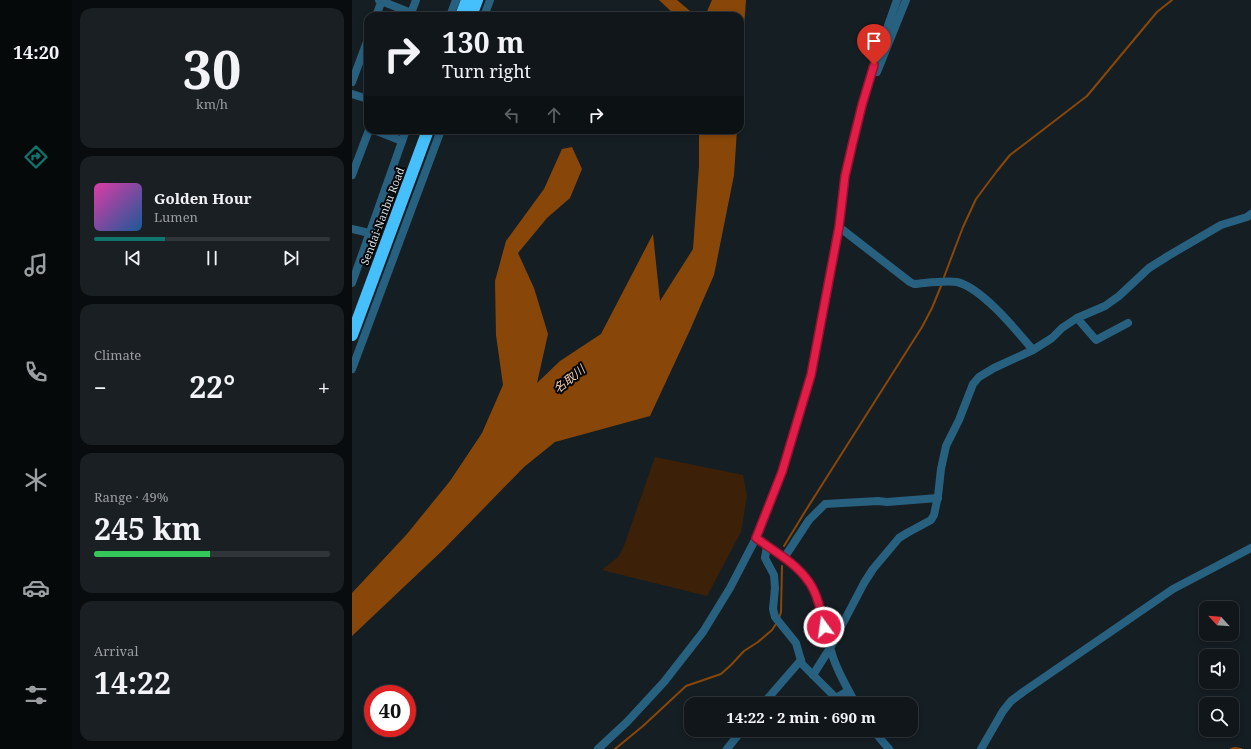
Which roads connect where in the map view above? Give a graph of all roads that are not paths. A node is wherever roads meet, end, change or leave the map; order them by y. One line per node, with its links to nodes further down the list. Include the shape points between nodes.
1 (381, 0): 8 (street); 9 (street)
2 (416, 0): 10 (street)
3 (458, 0): 11 (street); 12 (highway)
4 (477, 0): 13 (highway)
5 (490, 0): 14 (street)
6 (897, 0): 19 (street)
7 (906, 0): 19 (street)
8 (377, 12)
9 (407, 12)
10 (412, 12)
11 (452, 12)
12 (460, 12)
13 (472, 12)
14 (486, 12)
15 (364, 50): 16 (street)
16 (352, 82)
17 (352, 94): 18 (street)
18 (364, 98)
19 (862, 105): 29 (street, via 845,176)
20 (367, 134): 27 (street)
21 (384, 134): 26 (street)
22 (405, 134): 26 (street)
23 (419, 134): 34 (highway, Sendai-Nanbu Road)
24 (427, 134): 36 (highway, Sendai-Nanbu Road)
25 (440, 134): 38 (street)
26 (402, 141): 31 (street)
27 (352, 175)
28 (1251, 214): 33 (street, via 1221,225 1168,256 1149,268 1105,306)
29 (839, 227): 37 (street, via 914,284 963,284 990,302); 40 (street, via 811,375 782,472)
30 (352, 229): 31 (street)
31 (368, 233): 32 (street)
32 (352, 283)
33 (1077, 318): 35 (street, via 1096,340); 37 (street)
34 (352, 323)
35 (1128, 324)
36 (352, 334)
37 (1033, 350): 39 (street, via 994,368 973,384 945,450)
38 (352, 369)
39 (938, 498): 43 (street, via 825,504 809,520); 44 (street, via 931,520 899,538 873,569)
40 (756, 538): 41 (street); 52 (street, via 703,632 664,682)
41 (767, 546): 43 (street); 45 (street, via 766,558 774,575 774,617 796,643)
42 (1251, 548): 55 (street, via 1173,589 1023,692 1002,711)
43 (784, 558): 44 (street, via 810,583 819,603)
44 (830, 648): 46 (street); 47 (street)
45 (801, 660): 46 (street); 48 (street)
46 (813, 675): 47 (street, via 836,698)
47 (848, 691): 49 (street)
48 (769, 697)
49 (852, 697)
50 (736, 737): 53 (street)
51 (879, 737): 54 (street)
52 (598, 749)
53 (727, 749)
54 (889, 749)
55 (981, 749)

